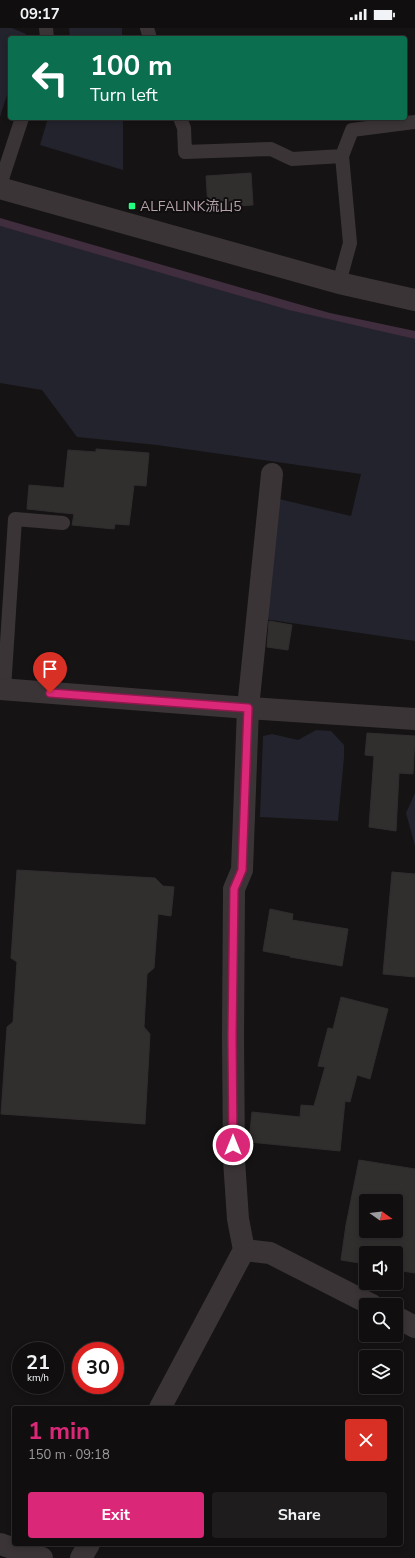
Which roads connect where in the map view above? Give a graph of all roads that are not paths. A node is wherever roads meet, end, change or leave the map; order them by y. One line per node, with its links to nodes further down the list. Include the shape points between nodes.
1 (21, 120): 5 (lane)
2 (181, 120): 4 (lane, via 184,128 185,152 270,149 292,159)
3 (415, 122): 4 (lane, via 352,130)
4 (342, 156): 6 (lane, via 350,243)
5 (0, 187): 6 (street)
6 (339, 283): 7 (street)
7 (415, 300)
8 (272, 474): 11 (street)
9 (63, 523): 10 (lane, via 15,519)
10 (2, 689): 11 (street)
11 (248, 708): 12 (street); 13 (street, via 242,870 234,889 232,1036 234,1160 238,1219)
12 (415, 720)
13 (244, 1250): 14 (street, via 270,1253); 17 (street)
14 (359, 1298)
15 (403, 1321): 16 (street)
16 (415, 1327)
17 (161, 1406)
18 (88, 1546): 21 (street)
19 (1, 1549): 20 (street)
20 (42, 1558)
21 (81, 1558)

